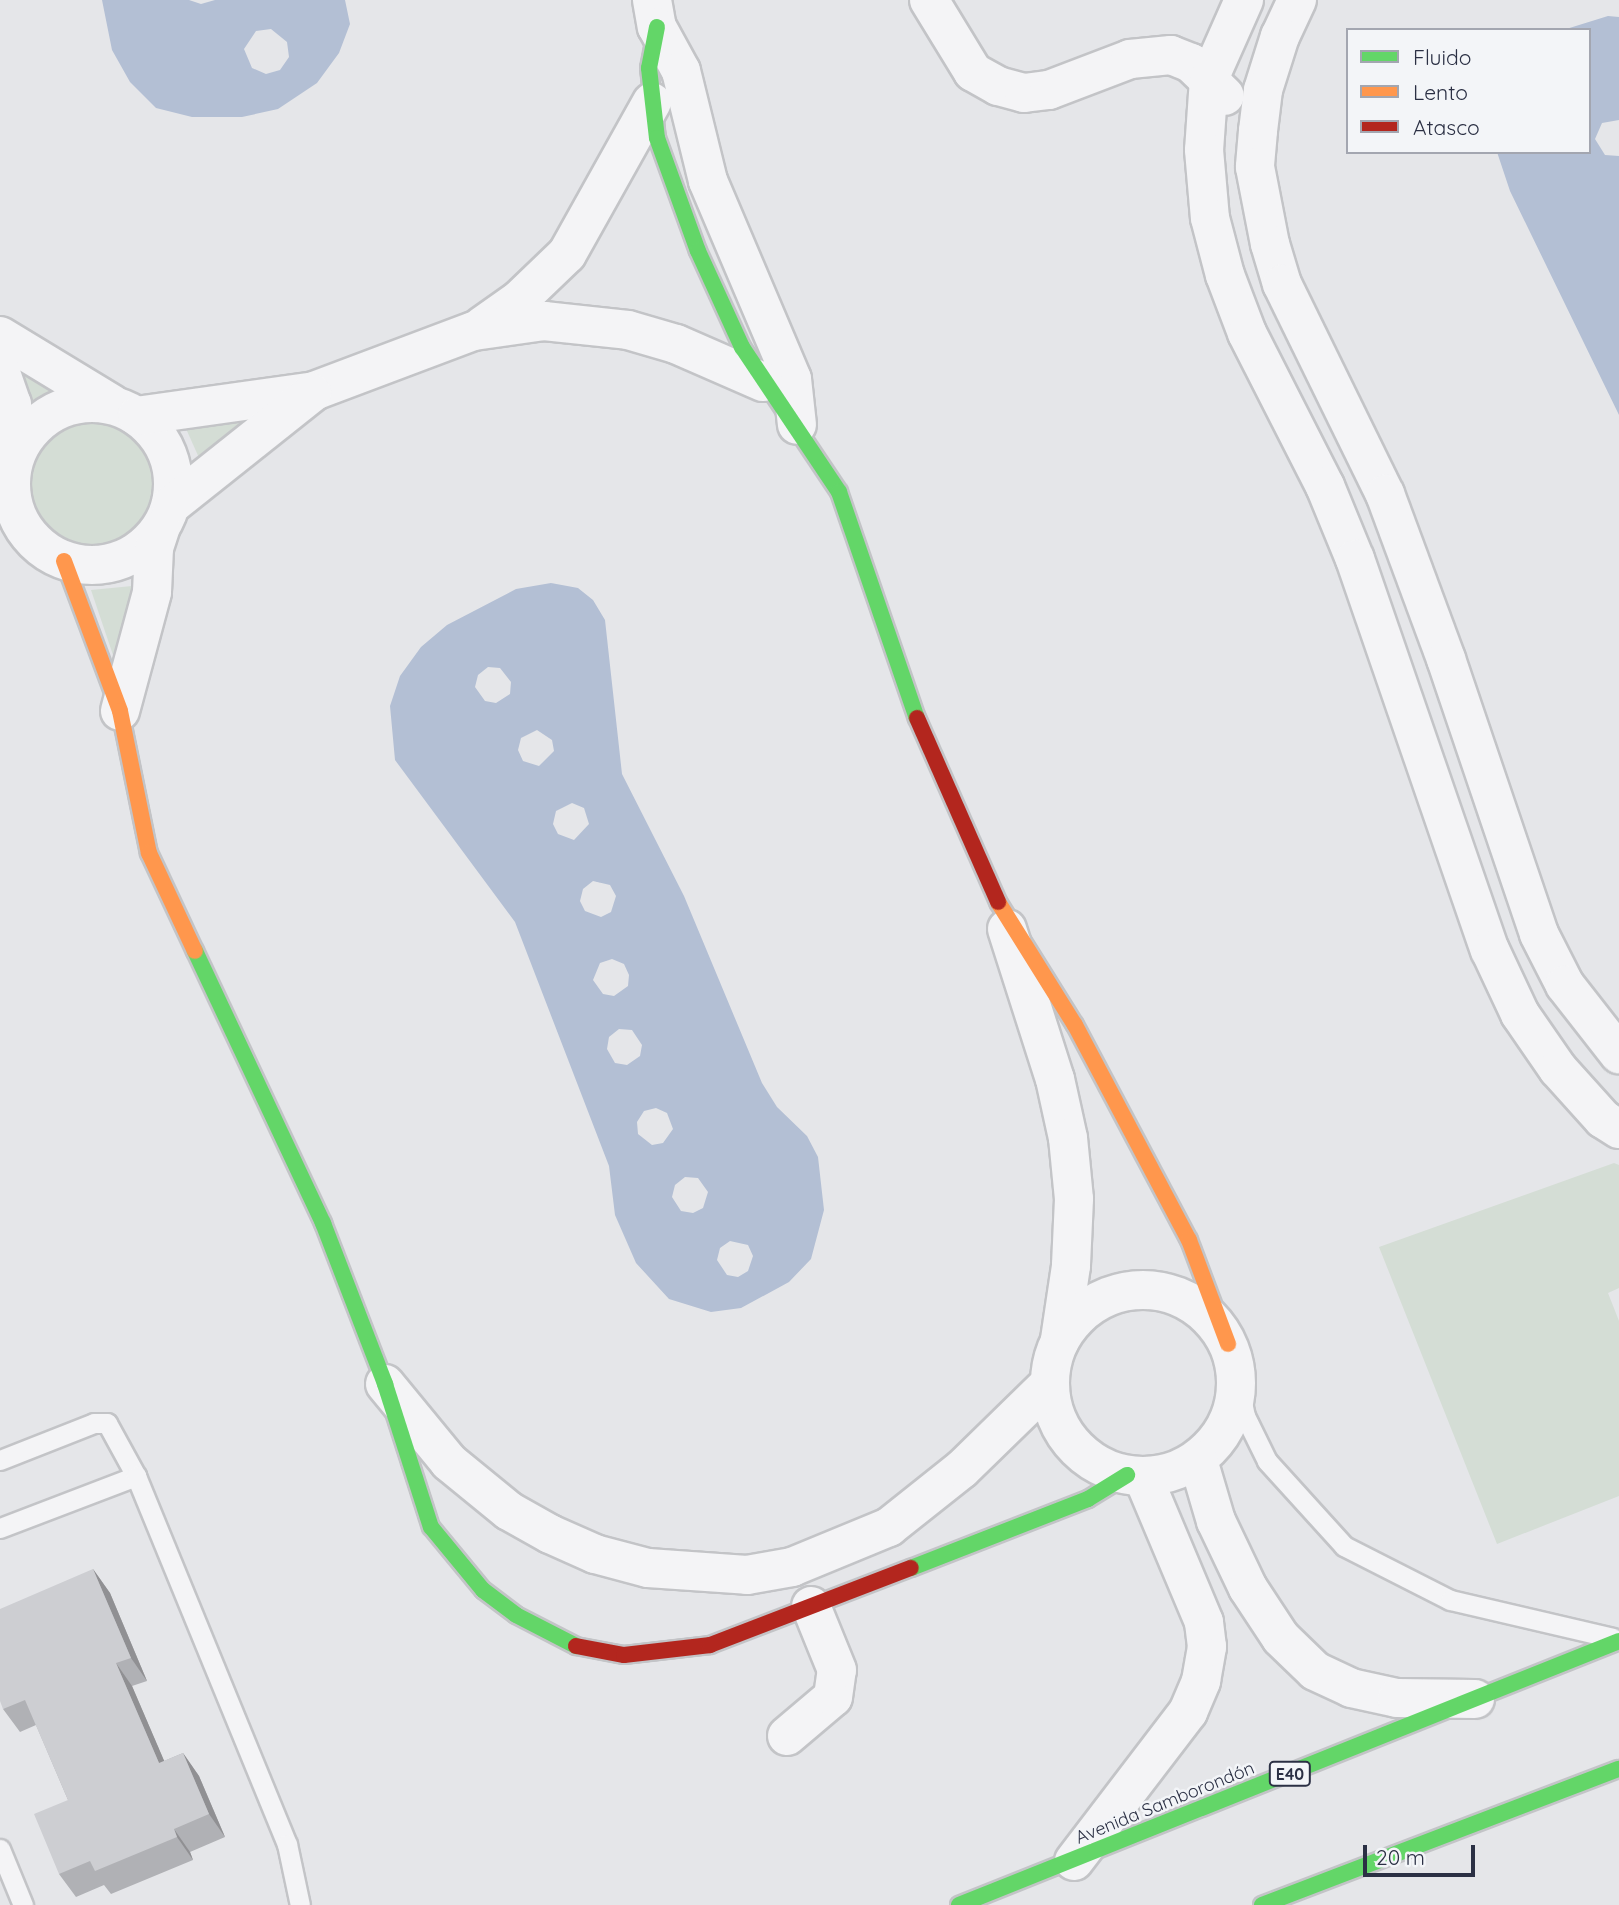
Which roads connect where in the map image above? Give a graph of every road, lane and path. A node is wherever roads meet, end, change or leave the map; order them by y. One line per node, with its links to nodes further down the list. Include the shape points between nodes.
1 (929, 0): 5 (street, via 973,72 998,86 1024,93 1049,90 1149,54 1171,55 1191,63)
2 (1244, 0): 5 (street)
3 (1297, 0): 7 (street, via 1267,79)
4 (654, 14): 6 (main road, via 649,68); 14 (street, via 681,71 708,181 792,379)
5 (1209, 79): 7 (street); 17 (street, via 1204,150 1210,218 1226,275 1247,333)
6 (652, 102): 8 (street, via 567,254 519,300); 11 (main road, via 657,138 698,251)
7 (1258, 131): 16 (street, via 1255,167 1282,284)
8 (474, 331): 11 (street, via 544,321 628,330 676,344); 12 (street)
9 (0, 336): 13 (street)
10 (0, 370): 15 (street, via 12,404)
11 (763, 382): 14 (main road)
12 (314, 391): 13 (street); 18 (street)
13 (126, 410): 15 (street, via 67,406 28,432); 18 (street, via 156,433 169,455 174,480)
14 (797, 425): 23 (main road, via 839,492 893,657)
15 (9, 473): 20 (street, via 13,504 23,528)
16 (1385, 494): 17 (street); 22 (street)
17 (1334, 509): 24 (street)
18 (165, 517): 20 (street, via 142,549 118,562 91,565); 21 (street, via 154,548 152,592)
19 (0, 541): 20 (street)
20 (52, 554): 21 (main road)
21 (120, 711): 30 (main road, via 149,853 323,1223)
22 (1524, 892): 24 (street); 25 (street, via 1565,985)
23 (1000, 906): 27 (street, via 1055,1079 1068,1138 1073,1199 1071,1266); 28 (main road, via 1074,1025 1189,1240)
24 (1476, 909): 26 (street, via 1520,1014 1558,1069 1603,1119)
25 (1619, 1054)
26 (1619, 1129)
27 (1059, 1340): 28 (street, via 1077,1315 1101,1298 1129,1289 1160,1290 1188,1300 1211,1319); 29 (street)
28 (1232, 1357): 32 (street, via 1235,1399 1225,1427); 39 (lane, via 1245,1416 1267,1461 1344,1546 1450,1600)
29 (1050, 1383): 34 (street, via 1064,1433 1102,1466); 36 (street, via 962,1469 889,1527)
30 (386, 1384): 36 (street, via 449,1462 476,1486 509,1511 595,1554 648,1568 747,1575 792,1567); 38 (main road, via 431,1528 483,1590 550,1634 581,1648 625,1656 668,1653 710,1645)
31 (0, 1460): 33 (lane, via 93,1423 107,1423)
32 (1198, 1460): 34 (street); 40 (street, via 1216,1521 1248,1588 1281,1638 1315,1671 1351,1688 1397,1698)
33 (136, 1476): 35 (lane); 46 (lane, via 287,1844)
34 (1135, 1477): 37 (main road); 44 (street, via 1204,1622 1207,1647 1201,1681 1188,1712)
35 (0, 1528)
36 (847, 1547): 37 (street)
37 (863, 1585): 38 (main road)
38 (811, 1606): 41 (street, via 837,1670 833,1697)
39 (1619, 1640): 40 (main road, Avenida Samborondón / E40)
40 (1477, 1699): 44 (main road, Avenida Samborondón / E40)
41 (787, 1736)
42 (1619, 1769): 48 (main road)
43 (0, 1849): 45 (lane)
44 (1074, 1861): 47 (main road, Avenida Samborondón / E40)
45 (23, 1905)
46 (300, 1905)
47 (959, 1905)
48 (1262, 1905)

